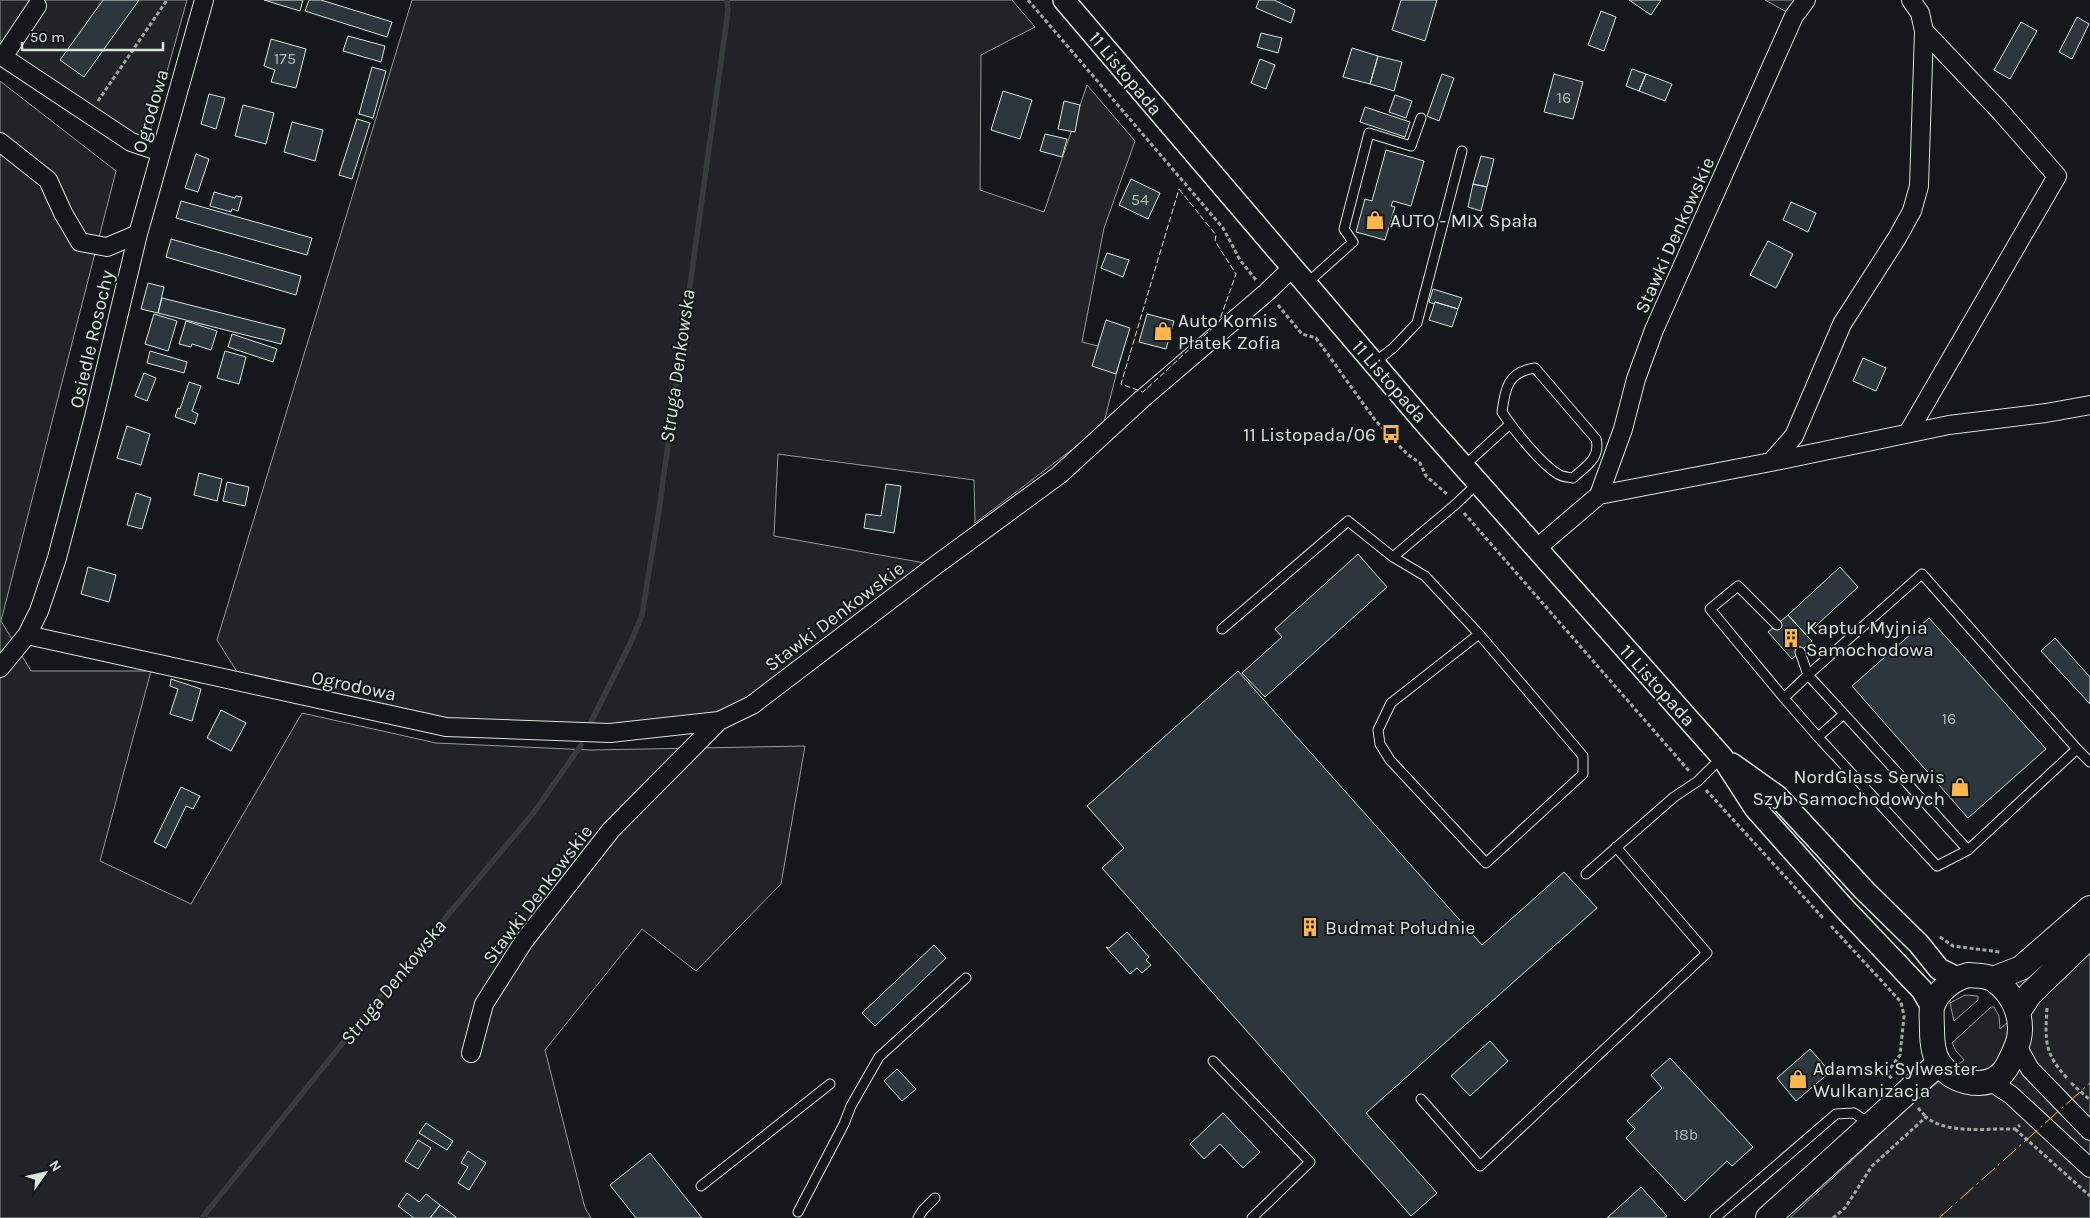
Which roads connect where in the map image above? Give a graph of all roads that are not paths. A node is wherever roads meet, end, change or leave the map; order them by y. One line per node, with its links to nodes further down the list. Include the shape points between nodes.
1 (204, 0): 11 (street, Ogrodowa)
2 (1064, 0): 13 (street, 11 Listopada)
3 (1806, 0): 21 (street, Stawki Denkowskie, via 1794,16 1654,330)
4 (1919, 4): 6 (street)
5 (38, 6): 7 (street)
6 (1924, 31): 17 (street, via 2000,110 2056,176); 18 (street, via 1919,186 1912,211 1842,324 1794,436)
7 (2, 56): 11 (street, via 131,142)
8 (1421, 118): 13 (lane, via 1412,146 1369,133 1344,229 1353,242)
9 (0, 142): 12 (street, Osiedle Rosochy, via 48,180 80,242 107,247)
10 (1462, 151): 14 (lane, via 1417,323)
11 (161, 152): 12 (street, Ogrodowa)
12 (138, 234): 27 (street, Osiedle Rosochy, via 57,558)
13 (1299, 276): 14 (street, 11 Listopada); 33 (street, Stawki Denkowskie, via 1267,292 1059,475 752,705)
14 (1374, 363): 19 (street, 11 Listopada)
15 (2090, 405): 17 (street, Stawki Denkowskie)
16 (1510, 424): 16 (lane, via 1549,468 1563,477 1573,478 1595,458 1599,448 1596,439 1535,368 1521,370 1510,380 1502,412); 19 (lane)
17 (1908, 433): 18 (street, Stawki Denkowskie)
18 (1771, 462): 21 (street, Stawki Denkowskie)
19 (1464, 467): 20 (street, 11 Listopada)
20 (1478, 483): 22 (street, 11 Listopada); 23 (lane)
21 (1599, 495): 22 (street, Stawki Denkowskie)
22 (1537, 548): 36 (street, 11 Listopada)
23 (1393, 557): 25 (lane, via 1348,522); 26 (lane, via 1425,576)
24 (1776, 625): 31 (lane, via 1738,586 1710,609)
25 (1222, 629)
26 (1478, 634): 26 (lane, via 1577,747 1583,756 1584,766 1583,774 1486,863 1390,760 1380,744 1378,730 1391,703)
27 (27, 635): 29 (street); 33 (street, Ogrodowa, via 446,727 610,733)
28 (1800, 652): 30 (lane)
29 (0, 668)
30 (1808, 676): 31 (lane); 32 (lane); 35 (lane, via 1922,574)
31 (1784, 698): 34 (lane)
32 (1844, 714): 34 (lane); 39 (lane)
33 (719, 721): 49 (street, Stawki Denkowskie, via 611,830 524,941 484,1004)
34 (1818, 736): 39 (lane, via 1937,866)
35 (2077, 749): 37 (lane); 39 (lane)
36 (1722, 757): 38 (lane, via 1698,781 1674,797); 44 (street, 11 Listopada, via 1777,796 1939,969); 46 (street, 11 Listopada, via 1755,808 1922,990)
37 (2090, 762)
38 (1616, 847): 40 (lane); 54 (lane, via 1707,953 1480,1166)
39 (1968, 850)
40 (1586, 874)
41 (2090, 908): 45 (main road, via 2020,968)
42 (2090, 936): 47 (main road, via 2030,994)
43 (966, 978): 60 (lane, via 879,1057)
44 (1957, 978): 45 (main road, via 1968,975); 46 (main road, via 1944,988)
45 (1993, 979): 47 (main road, via 2006,991)
46 (1932, 1007): 51 (main road, via 1932,1042)
47 (2018, 1012): 48 (main road)
48 (2017, 1046): 52 (main road, via 2009,1065); 56 (street, via 2030,1069)
49 (471, 1053)
50 (1213, 1061): 62 (lane, via 1310,1162)
51 (1939, 1063): 52 (main road, via 1956,1078 1972,1084); 55 (main road)
52 (1990, 1081): 57 (street, via 2011,1095)
53 (830, 1084): 58 (lane)
54 (1421, 1099)
55 (1871, 1124): 63 (lane, via 1854,1113 1836,1114); 64 (main road)
56 (2090, 1131)
57 (2090, 1168)
58 (701, 1186)
59 (935, 1198): 61 (lane)
60 (798, 1212)
61 (918, 1218)
62 (1252, 1218)
63 (1715, 1218)
64 (1768, 1218)

